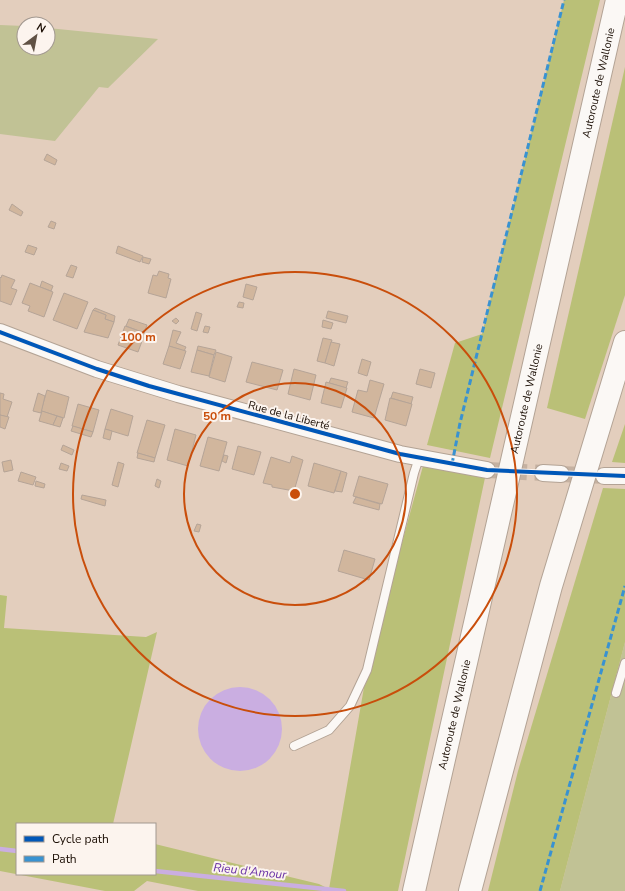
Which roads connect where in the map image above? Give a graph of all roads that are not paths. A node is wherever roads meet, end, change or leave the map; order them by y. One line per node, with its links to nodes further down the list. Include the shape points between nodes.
1 (616, 0): 13 (highway, Autoroute de Wallonie)
2 (0, 332): 4 (street, Rue de la Liberté, via 149,386 367,446)
3 (625, 342): 14 (highway, via 551,586)
4 (420, 458): 5 (street, Rue de la Liberté); 12 (lane, via 412,480 367,670 350,706 329,730)
5 (487, 470)
6 (544, 473): 7 (street)
7 (561, 474)
8 (604, 476): 9 (street)
9 (625, 476)
10 (625, 663): 11 (lane)
11 (616, 693)
12 (294, 746)
13 (414, 891)
14 (470, 891)

